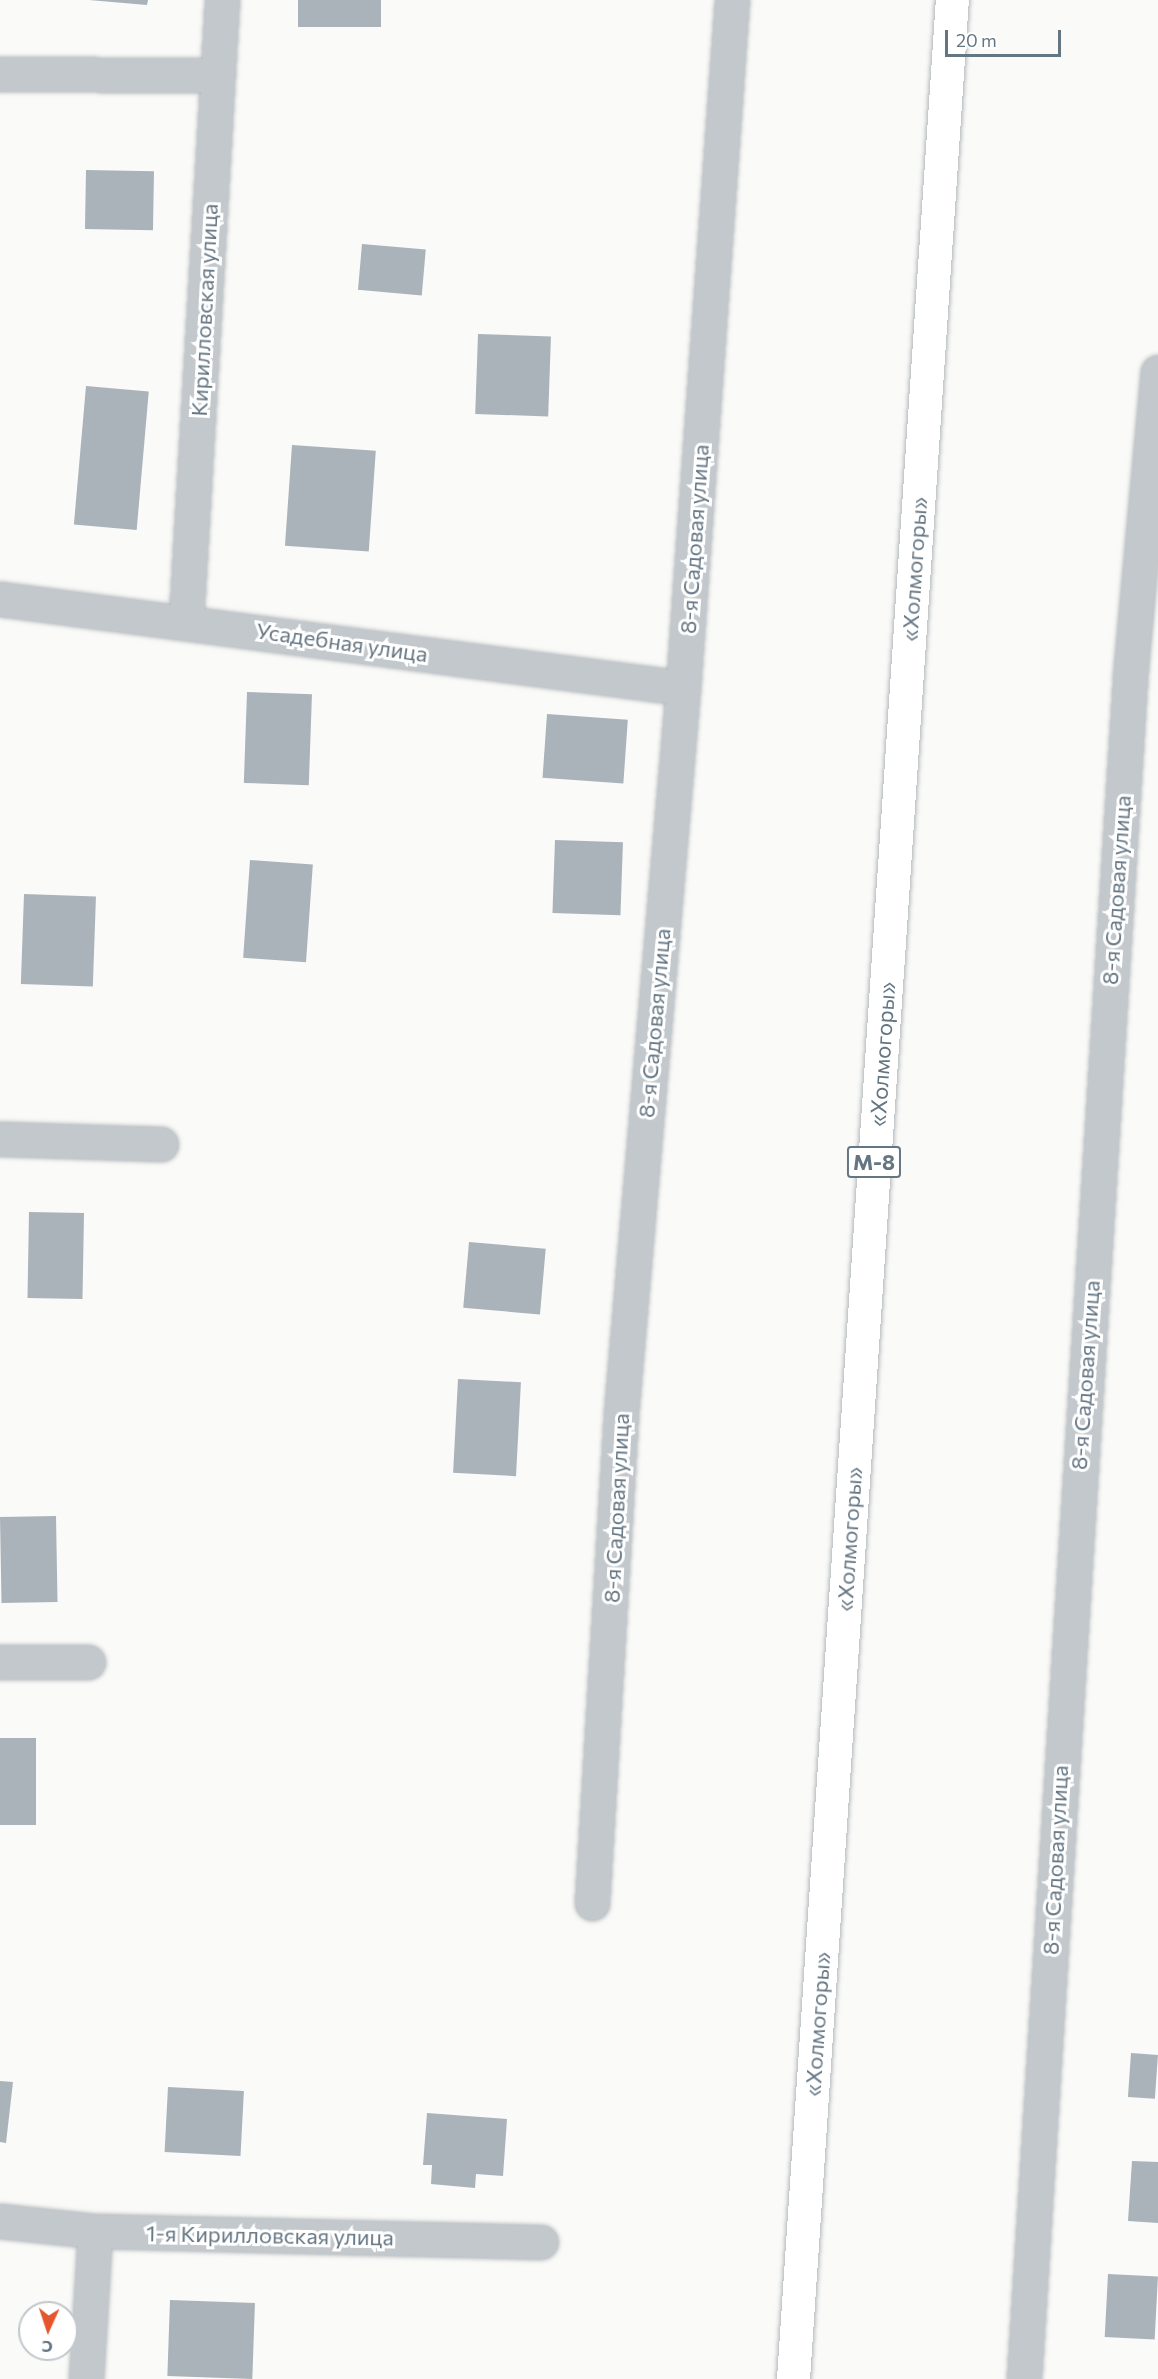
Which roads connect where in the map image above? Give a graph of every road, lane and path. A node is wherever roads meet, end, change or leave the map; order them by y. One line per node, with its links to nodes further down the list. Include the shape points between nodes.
1 (222, 0): 5 (street, Кирилловская улица)
2 (732, 0): 10 (street, 8-я Садовая улица)
3 (952, 0): 20 (highway, «Холмогоры» / М-8)
4 (0, 74): 5 (street)
5 (217, 75): 8 (street, Кирилловская улица)
6 (1158, 372): 9 (street, 8-я Садовая улица)
7 (0, 599): 8 (street, Усадебная улица)
8 (186, 621): 10 (street, Усадебная улица)
9 (1144, 667): 21 (street, 8-я Садовая улица)
10 (683, 688): 15 (street, 8-я Садовая улица, via 621,1414)
11 (0, 1139): 12 (street)
12 (161, 1144)
13 (0, 1662): 14 (street)
14 (88, 1662)
15 (592, 1903)
16 (0, 2221): 17 (street, 1-я Кирилловская улица)
17 (95, 2231): 18 (street, 1-я Кирилловская улица); 19 (street)
18 (541, 2242)
19 (86, 2379)
20 (795, 2379)
21 (1024, 2379)

